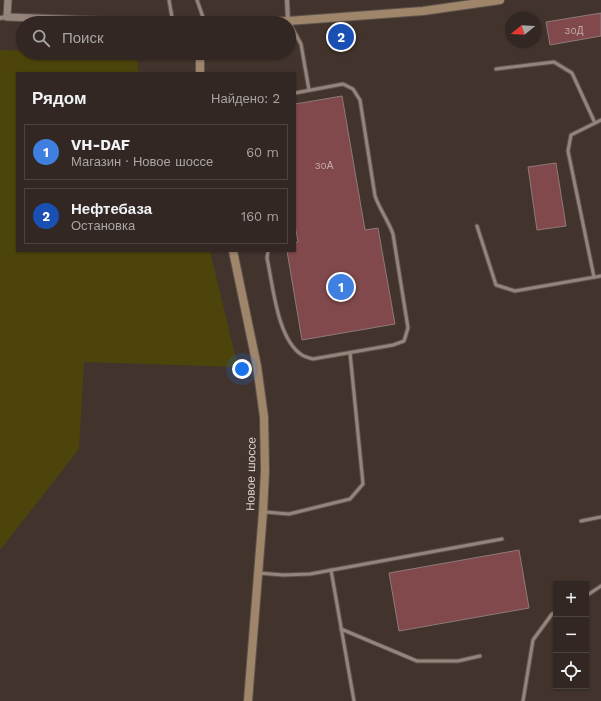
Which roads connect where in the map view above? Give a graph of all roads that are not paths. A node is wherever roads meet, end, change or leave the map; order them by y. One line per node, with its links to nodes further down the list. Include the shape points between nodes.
1 (8, 0): 9 (street)
2 (169, 0): 6 (lane)
3 (197, 0): 7 (lane)
4 (287, 0): 8 (street)
5 (500, 0): 11 (main road, via 423,11)
6 (171, 16)
7 (203, 16)
8 (288, 16)
9 (3, 17): 10 (street)
10 (16, 17)
11 (296, 20)
12 (296, 35): 16 (lane, via 301,44)
13 (200, 60): 15 (main road)
14 (496, 69): 19 (lane, via 554,62 572,73)
15 (200, 72)
16 (309, 90): 17 (lane); 25 (lane, via 343,84 353,89 360,100 375,196 393,234 408,328 404,341)
17 (296, 93)
18 (601, 120): 19 (lane)
19 (595, 123): 24 (lane, via 571,135 568,151)
20 (477, 226): 24 (lane, via 496,285 515,291)
21 (233, 252): 26 (main road, Новое шоссе, via 257,366 264,417)
22 (268, 252): 25 (lane, via 281,325 288,340 301,355 313,359)
23 (601, 276): 24 (lane)
24 (594, 277)
25 (350, 353): 26 (lane, via 362,484 350,499 289,514)
26 (263, 512): 31 (main road, Новое шоссе)
27 (601, 517): 28 (lane)
28 (581, 521)
29 (502, 538): 30 (lane)
30 (331, 570): 31 (lane, via 310,574); 35 (lane)
31 (258, 572): 37 (main road, Новое шоссе)
32 (601, 586): 33 (lane)
33 (589, 594)
34 (553, 614): 39 (lane, via 533,640)
35 (342, 629): 36 (lane, via 417,661 458,661); 38 (lane)
36 (480, 656)
37 (248, 701)
38 (354, 701)
39 (523, 701)

